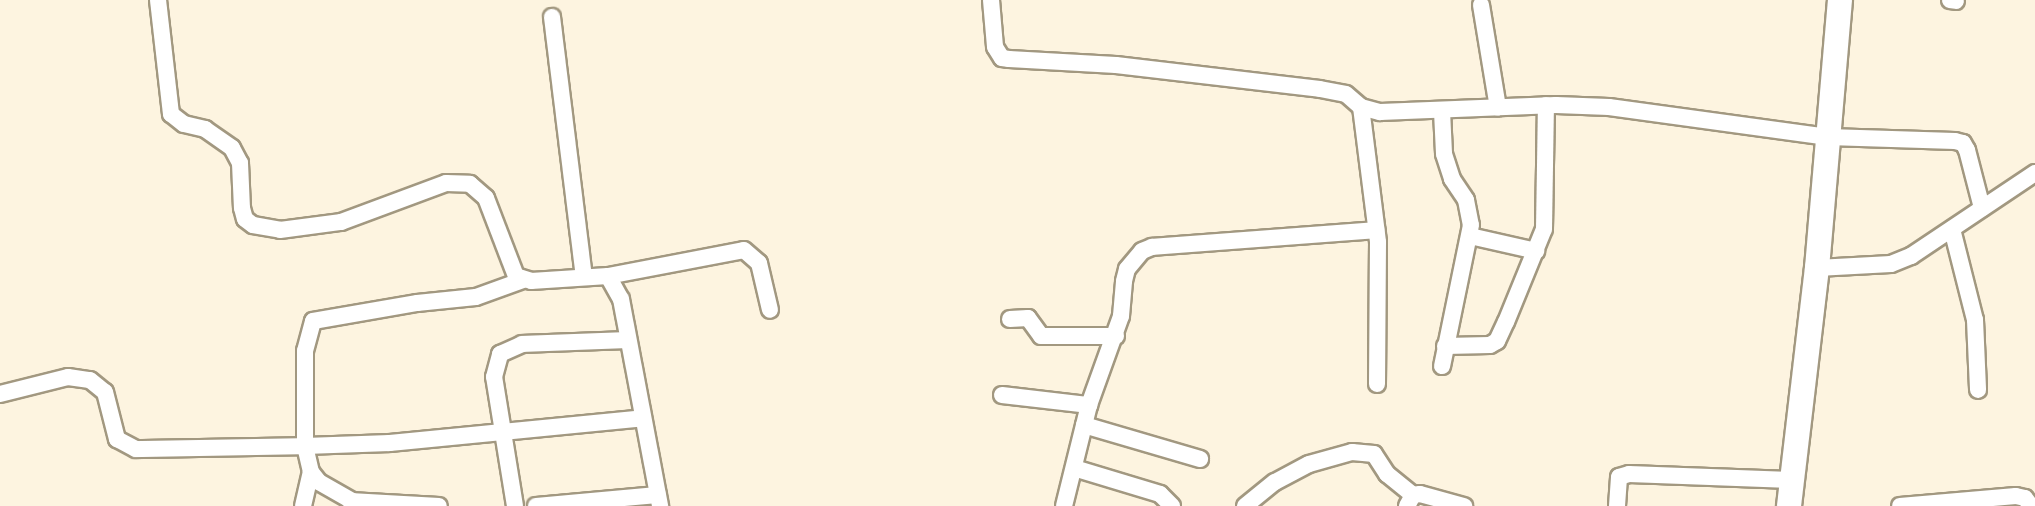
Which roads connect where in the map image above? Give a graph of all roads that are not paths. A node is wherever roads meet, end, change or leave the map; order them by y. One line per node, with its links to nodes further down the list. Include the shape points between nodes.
1 (158, 0): 20 (street, via 171,114 184,124 205,129 232,148 240,163 245,219 262,229 308,228 341,222 446,183 470,184 486,198 509,265)
2 (991, 0): 7 (street, via 995,47 1002,58 1116,65 1320,89 1346,94)
3 (1840, 0): 10 (highway)
4 (1481, 5): 8 (street)
5 (552, 17): 18 (street)
6 (1546, 105): 8 (street); 10 (street, via 1609,107); 16 (street, via 1547,207)
7 (1361, 107): 9 (street, via 1380,112); 14 (street)
8 (1498, 108): 9 (street)
9 (1442, 111): 15 (street, via 1443,154 1466,200)
10 (1828, 137): 12 (street, via 1963,143); 17 (highway)
11 (2035, 173): 12 (street)
12 (1983, 208): 13 (street)
13 (1952, 229): 17 (street, via 1891,264); 28 (street, via 1975,320)
14 (1376, 230): 23 (street, via 1152,247 1142,251 1127,269); 27 (street)
15 (1470, 236): 16 (street); 25 (street, via 1458,275)
16 (1536, 251): 25 (street, via 1497,341 1479,347)
17 (1817, 268): 39 (highway)
18 (584, 276): 19 (street); 20 (street)
19 (608, 276): 21 (street, via 744,250 759,263); 24 (street, via 621,298)
20 (523, 280): 35 (street, via 476,297 313,321 305,351)
21 (770, 310)
22 (1010, 319): 23 (street, via 1028,318 1041,336)
23 (1116, 336): 31 (street)
24 (627, 340): 32 (street); 34 (street, via 522,344 500,354 494,377)
25 (1446, 346): 26 (street)
26 (1442, 366)
27 (1377, 384)
28 (1978, 390)
29 (0, 394): 35 (street, via 68,377 90,380 105,392 117,439 136,449)
30 (1002, 395): 31 (street)
31 (1089, 405): 33 (street)
32 (643, 418): 34 (street); 40 (street)
33 (1084, 425): 36 (street); 37 (street)
34 (503, 432): 35 (street); 45 (street)
35 (305, 446): 38 (street)
36 (1200, 459)
37 (1074, 468): 47 (street); 48 (street, via 1160,494)
38 (311, 472): 42 (street); 43 (street)
39 (1791, 480): 51 (street, via 1629,474 1619,477); 52 (highway)
40 (659, 500): 46 (street)
41 (1410, 501): 49 (street, via 1374,454 1352,452 1309,464 1275,482); 50 (street, via 1433,496)
42 (354, 503): 44 (street)
43 (303, 506)
44 (439, 506)
45 (515, 506)
46 (536, 506)
47 (1064, 506)
48 (1172, 506)
49 (1245, 506)
50 (1464, 506)
51 (1617, 506)
52 (1789, 506)
53 (1900, 506): 54 (street, via 2016,496 2025,498)
54 (2031, 506)

